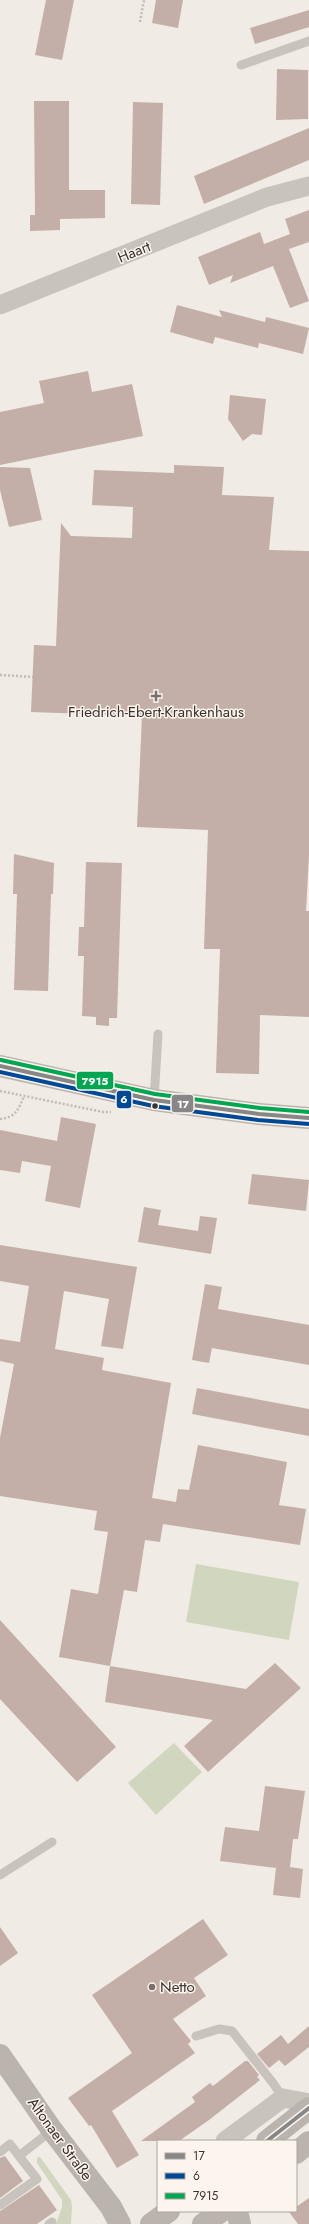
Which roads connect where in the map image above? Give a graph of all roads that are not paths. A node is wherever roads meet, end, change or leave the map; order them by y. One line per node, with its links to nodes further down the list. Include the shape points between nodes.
1 (309, 41): 2 (lane)
2 (241, 65)
3 (309, 172): 5 (street, Haart)
4 (309, 186): 5 (street, Haart)
5 (267, 197): 6 (street, Haart)
6 (0, 305)
7 (158, 1034): 9 (lane)
8 (0, 1066): 9 (main road)
9 (154, 1100): 10 (main road)
10 (309, 1118)
11 (52, 1842): 12 (lane)
12 (0, 1875)
13 (196, 2036): 15 (lane, via 219,2029 232,2031)
14 (0, 2055): 18 (main road, Altonaer Straße)
15 (283, 2098): 16 (street); 19 (street)
16 (309, 2103)
17 (309, 2108): 20 (main road)
18 (52, 2130): 24 (lane); 29 (main road, Altonaer Straße, via 111,2208)
19 (226, 2140)
20 (268, 2140)
21 (309, 2142): 23 (main road)
22 (0, 2152): 24 (lane, via 10,2144)
23 (297, 2152)
24 (19, 2156): 25 (lane, via 37,2180)
25 (0, 2205)
26 (168, 2212): 30 (main road)
27 (221, 2212): 31 (main road)
28 (237, 2212): 32 (main road)
29 (120, 2224)
30 (151, 2224)
31 (203, 2224)
32 (240, 2224)

